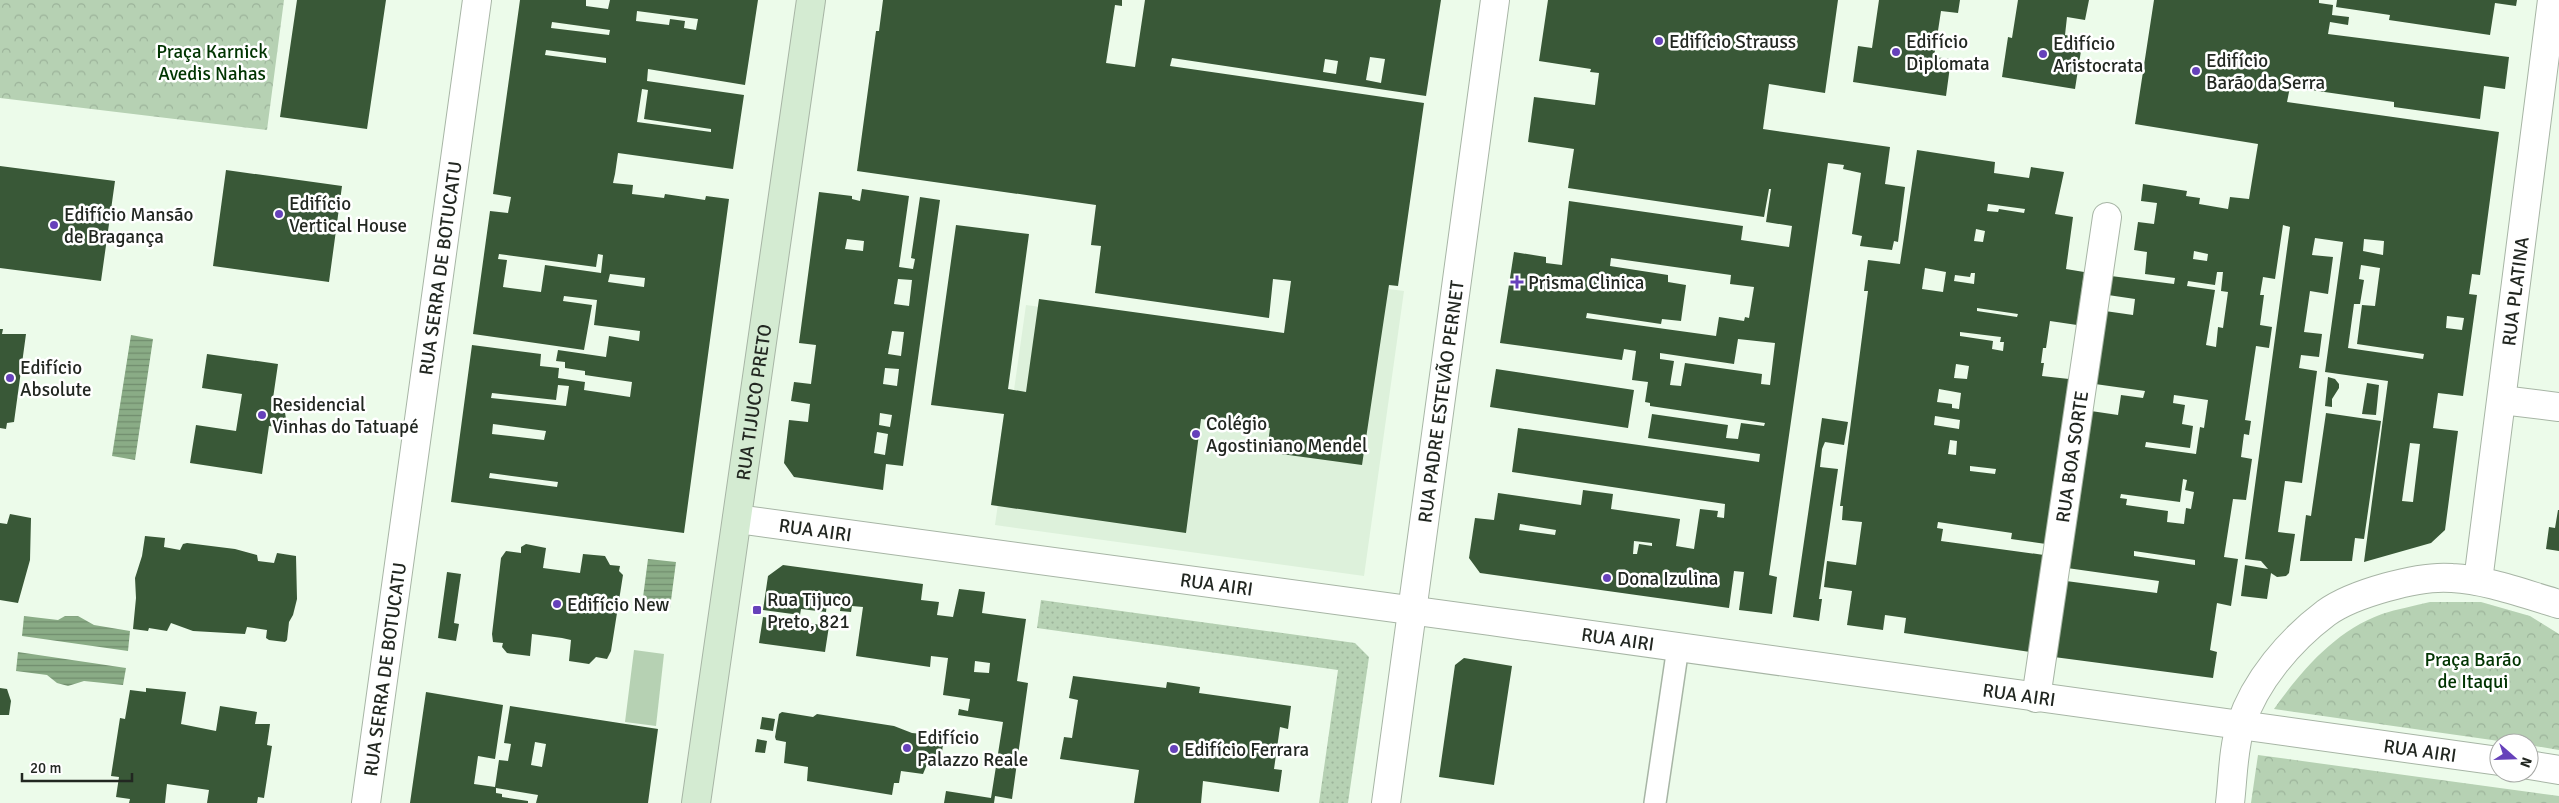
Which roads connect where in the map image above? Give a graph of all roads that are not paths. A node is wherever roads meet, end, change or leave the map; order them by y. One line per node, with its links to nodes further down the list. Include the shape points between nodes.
1 (477, 0): 18 (street, RUA SERRA DE BOTUCATU)
2 (811, 0): 8 (street, RUA TIJUCO PRETO)
3 (1496, 0): 11 (street, RUA PADRE ESTEVÃO PERNET)
4 (2552, 0): 6 (street, RUA PLATINA)
5 (2107, 217): 13 (street, RUA BOA SORTE)
6 (2502, 400): 7 (street); 9 (street, RUA PLATINA)
7 (2559, 407)
8 (737, 519): 11 (street, RUA AIRI); 19 (street, RUA TIJUCO PRETO)
9 (2478, 582): 10 (street); 14 (street, via 2451,577 2411,580 2367,594 2327,612 2268,672)
10 (2559, 604)
11 (1412, 610): 12 (street, RUA AIRI); 20 (street, RUA PADRE ESTEVÃO PERNET)
12 (1678, 647): 13 (street, RUA AIRI); 21 (lane)
13 (2036, 698): 14 (street, RUA AIRI)
14 (2240, 726): 15 (street, RUA AIRI); 22 (street)
15 (2489, 760)
16 (2539, 767): 17 (street)
17 (2559, 770)
18 (366, 803)
19 (696, 803)
20 (1386, 803)
21 (1655, 803)
22 (2230, 803)

